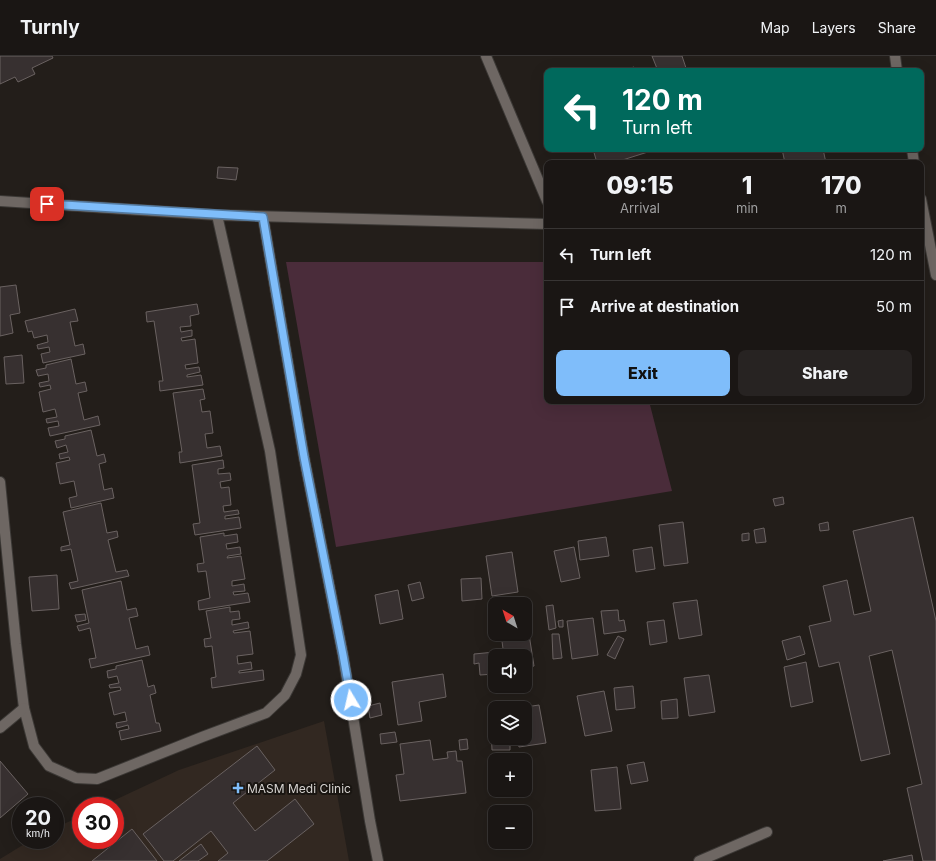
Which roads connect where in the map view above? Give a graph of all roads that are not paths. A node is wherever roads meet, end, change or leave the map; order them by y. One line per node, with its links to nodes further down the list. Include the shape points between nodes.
1 (486, 56): 4 (street)
2 (895, 56): 3 (street)
3 (897, 68)
4 (544, 194)
5 (0, 201): 6 (street)
6 (217, 215): 7 (street); 13 (street, via 270,450 301,656 296,674 285,695 266,713 97,779 76,778 48,766 34,746)
7 (263, 217): 9 (street); 16 (street)
8 (924, 218): 10 (street)
9 (544, 224)
10 (929, 249): 11 (street)
11 (936, 275)
12 (0, 482): 13 (street)
13 (24, 708): 14 (street)
14 (0, 728)
15 (767, 832): 17 (street)
16 (378, 861)
17 (699, 861)

